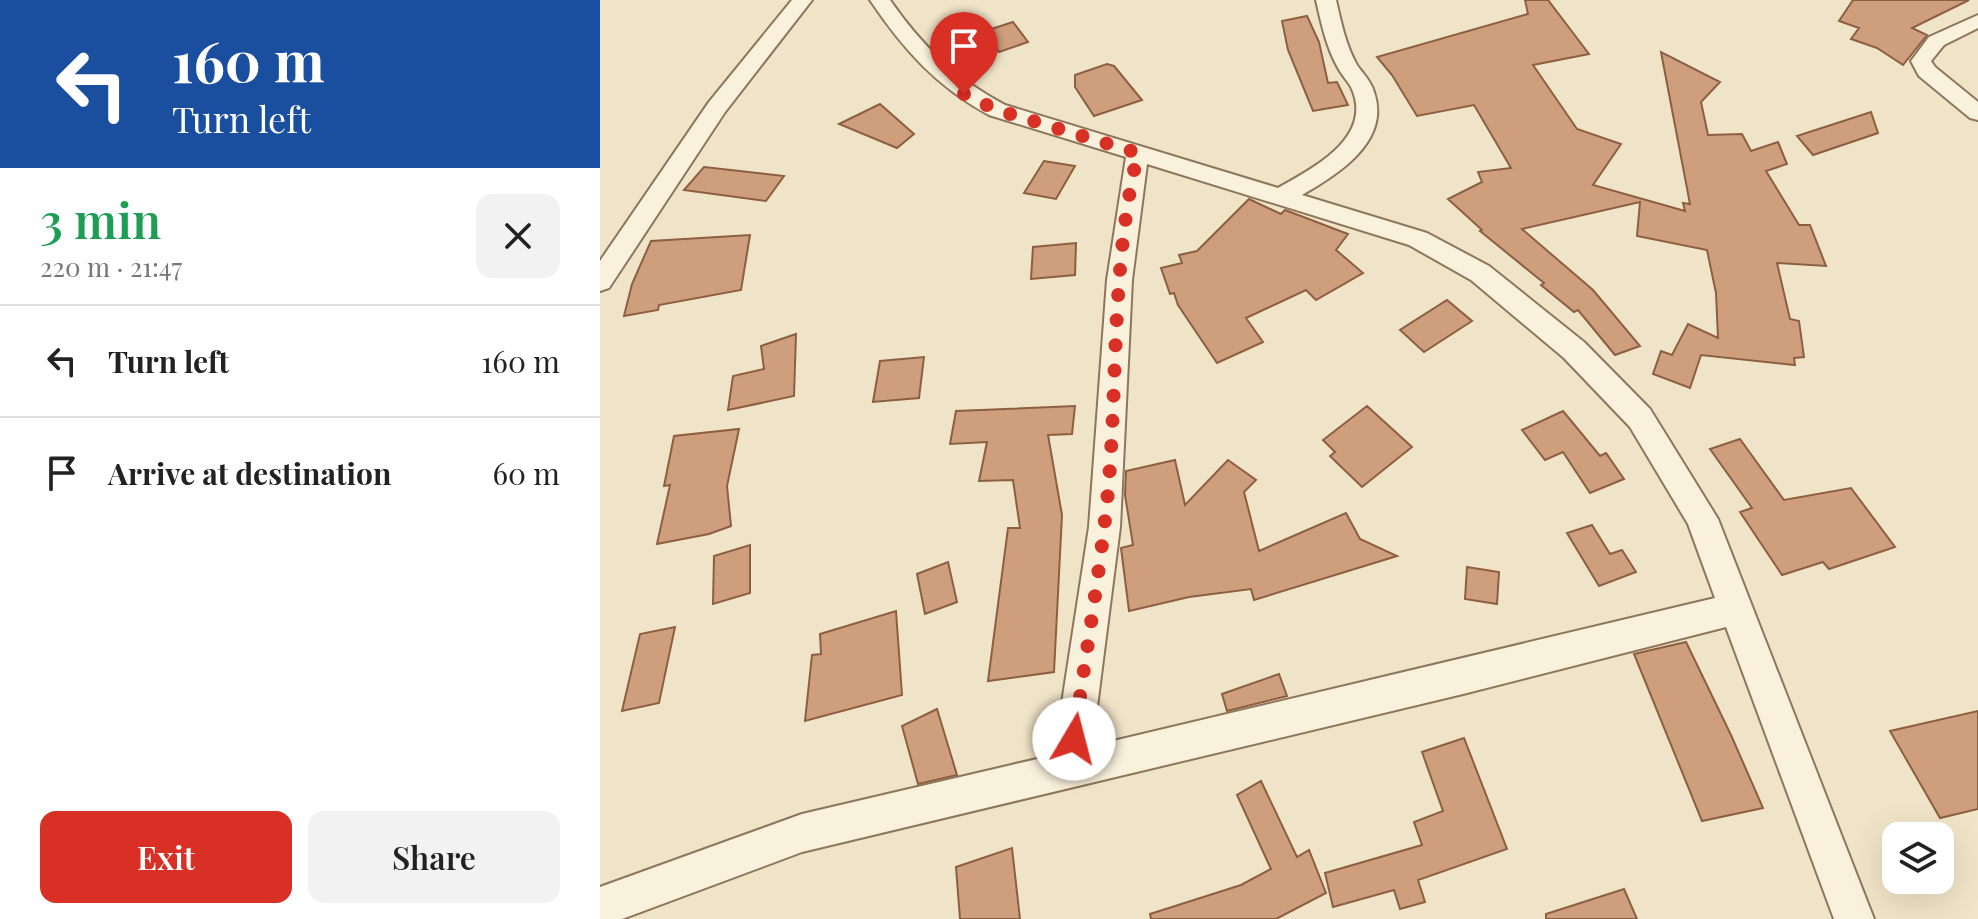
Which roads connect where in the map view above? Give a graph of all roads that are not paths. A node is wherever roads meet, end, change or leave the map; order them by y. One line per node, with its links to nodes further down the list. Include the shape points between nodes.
1 (802, 0): 8 (street, via 717,107)
2 (880, 0): 6 (street, via 915,48 964,94 997,110)
3 (1326, 0): 7 (street, via 1347,67 1362,86 1367,118 1358,141 1345,155)
4 (1978, 21): 5 (street, via 1939,40 1921,61 1926,71)
5 (1978, 113)
6 (1138, 153): 7 (street); 10 (street, via 1119,266 1108,492)
7 (1282, 196): 9 (street, via 1418,239 1455,257 1574,350 1640,418 1669,462 1702,519)
8 (600, 281)
9 (1735, 609): 10 (street); 12 (street)
10 (1070, 770): 11 (street, via 802,833)
11 (600, 907)
12 (1854, 919)

